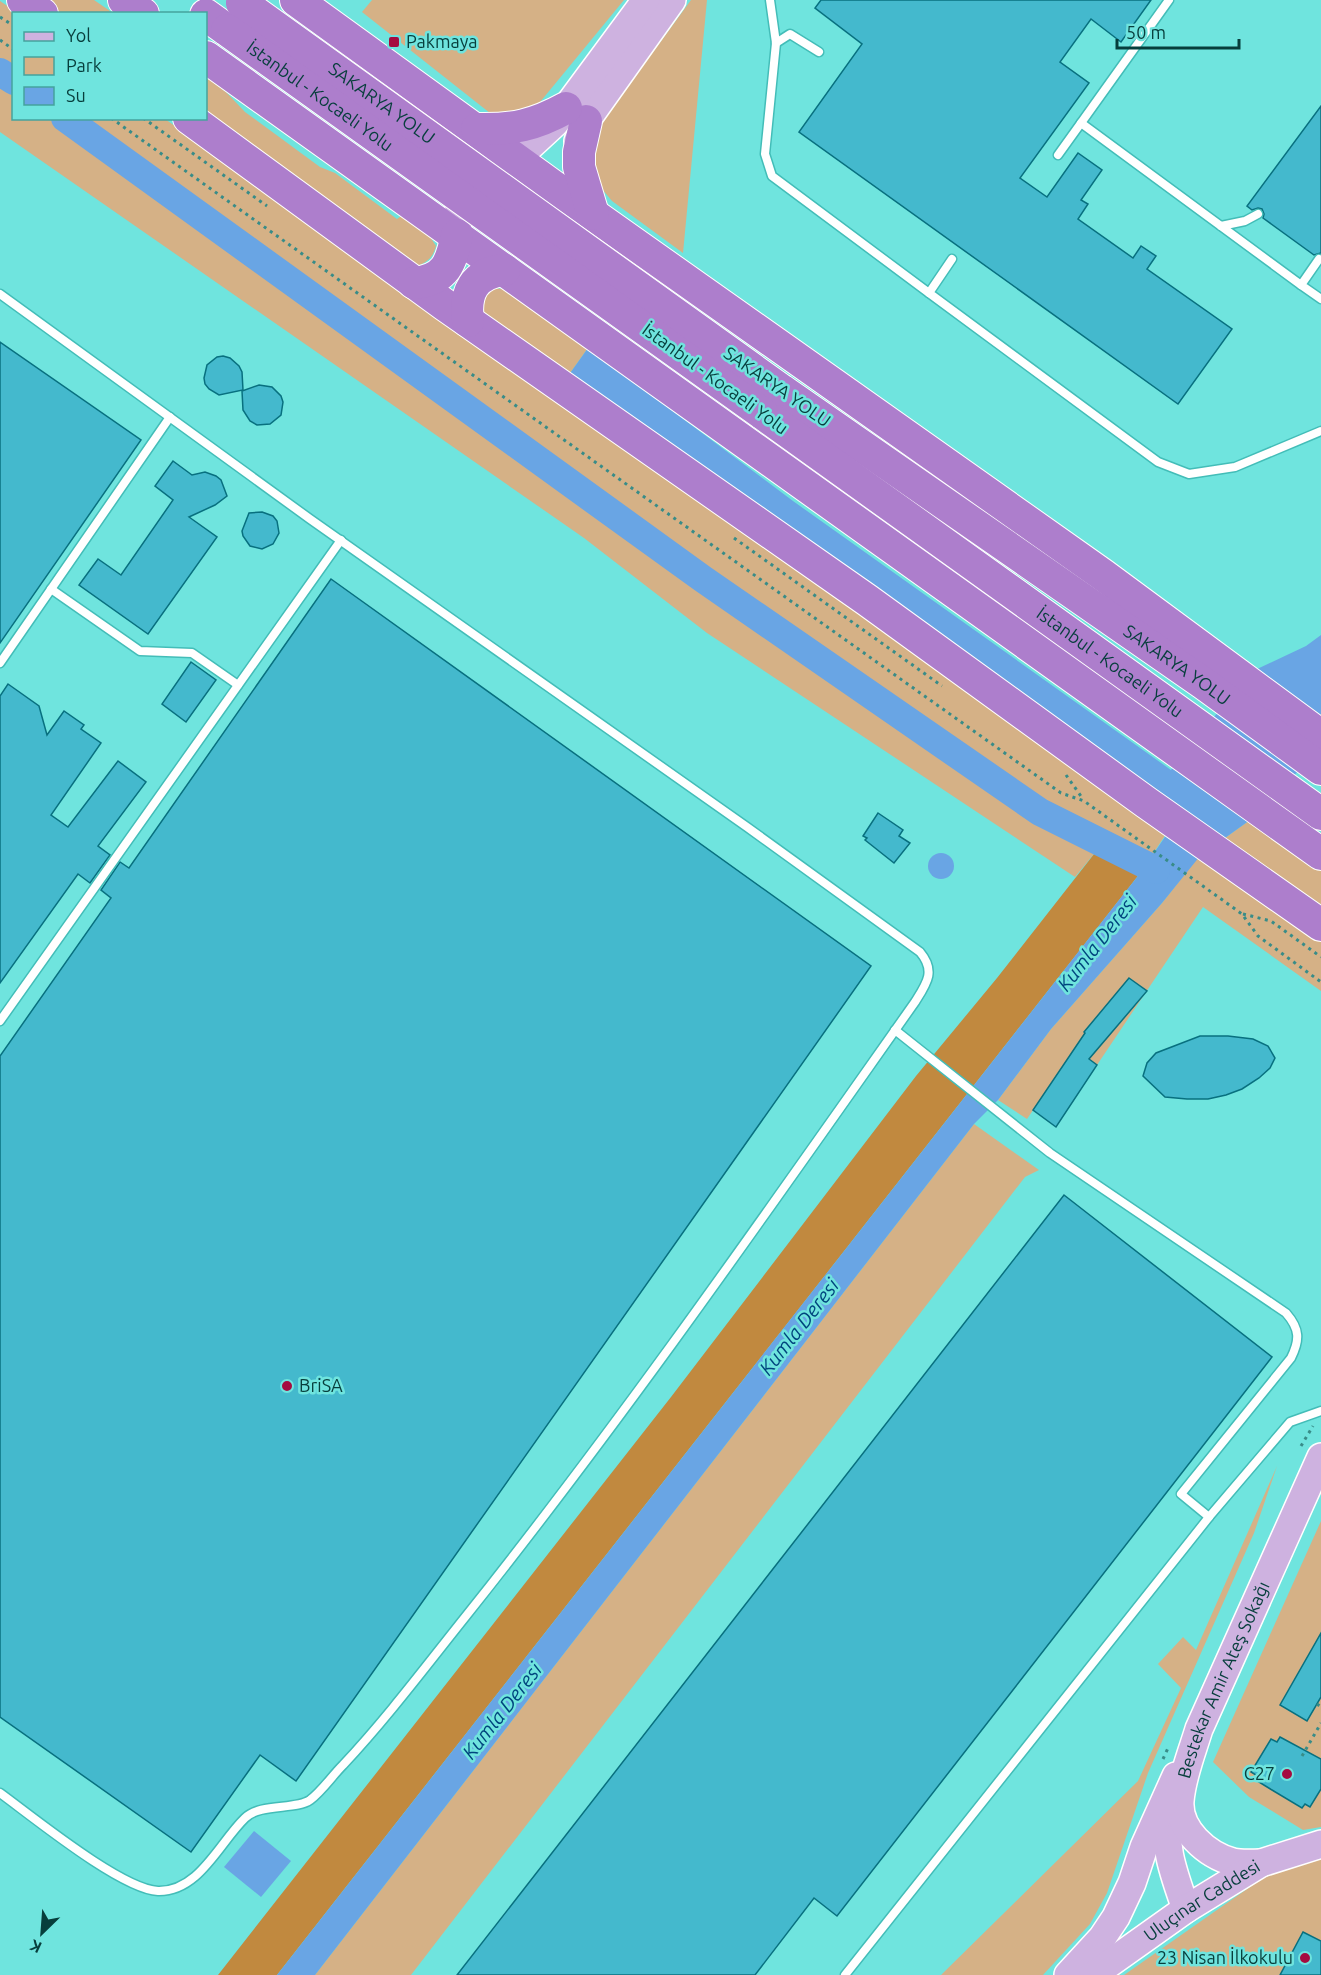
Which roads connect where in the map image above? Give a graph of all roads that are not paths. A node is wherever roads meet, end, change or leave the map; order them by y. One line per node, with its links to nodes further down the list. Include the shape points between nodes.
1 (23, 0): 9 (highway)
2 (124, 0): 10 (highway)
3 (185, 0): 11 (highway, SAKARYA YOLU)
4 (296, 0): 15 (highway)
5 (646, 0): 16 (main road)
6 (672, 0): 16 (main road)
7 (770, 0): 12 (lane)
8 (1169, 0): 18 (lane)
9 (39, 12)
10 (140, 12)
11 (223, 12): 39 (highway, SAKARYA YOLU, bridge)
12 (776, 43): 13 (lane, via 790,34); 34 (lane, via 765,154 772,176)
13 (819, 52)
14 (207, 58): 22 (highway)
15 (443, 105): 19 (highway); 22 (highway, via 446,143 438,163 426,178)
16 (576, 115): 19 (highway, via 505,130); 21 (main road, via 555,123); 23 (main road); 24 (highway, via 579,167)
17 (192, 120): 32 (highway)
18 (1081, 123): 20 (lane); 26 (lane)
19 (477, 129): 21 (highway)
20 (1058, 155)
21 (516, 159): 23 (highway); 27 (main road, via 480,177 467,189 459,208)
22 (389, 187): 27 (highway)
23 (557, 189): 24 (highway); 31 (main road, via 554,226 548,244 531,260)
24 (593, 214): 28 (highway)
25 (1258, 214): 26 (lane)
26 (1221, 226): 33 (lane)
27 (457, 235): 31 (highway); 32 (highway, via 448,267 426,282)
28 (628, 239): 37 (highway, via 592,244 575,259 562,280); 47 (highway, via 996,500)
29 (952, 259): 34 (lane)
30 (1319, 259): 33 (lane)
31 (504, 270): 37 (highway); 38 (highway, via 489,273 473,286 465,306)
32 (414, 283): 38 (highway)
33 (1301, 285): 36 (lane)
34 (929, 293): 41 (lane, via 1158,462 1189,474 1235,467)
35 (0, 294): 40 (lane)
36 (1321, 299)
37 (563, 312): 43 (highway)
38 (468, 321): 52 (highway)
39 (772, 402): 47 (highway, SAKARYA YOLU); 48 (highway, İstanbul - Kocaeli Yolu)
40 (170, 417): 42 (lane); 44 (lane)
41 (1321, 431)
42 (340, 540): 46 (lane); 54 (lane, via 920,952 929,973 925,986)
43 (949, 587): 48 (highway); 51 (highway)
44 (51, 589): 45 (lane); 46 (lane, via 140,651 192,653)
45 (0, 663)
46 (238, 685): 53 (lane)
47 (1223, 687): 49 (highway, SAKARYA YOLU)
48 (1159, 698): 50 (highway, İstanbul - Kocaeli Yolu)
49 (1318, 756)
50 (1321, 814)
51 (1321, 854)
52 (1321, 925)
53 (0, 1021)
54 (895, 1030): 57 (lane, via 1059,1160 1286,1313 1295,1323 1297,1346 1291,1358 1181,1494); 60 (lane, via 509,1562 370,1736 307,1803 248,1815 199,1874 180,1887 158,1891 135,1885 105,1868)
55 (1321, 1411): 57 (lane, via 1290,1422)
56 (1321, 1456): 58 (main road, Bestekar Amir Ateş Sokağı)
57 (1209, 1517): 65 (lane)
58 (1199, 1729): 59 (main road); 61 (main road, Bestekar Amir Ateş Sokağı)
59 (1181, 1765): 64 (main road, via 1169,1807 1167,1850); 66 (main road, via 1116,1917)
60 (0, 1793)
61 (1180, 1803): 63 (main road, Bestekar Amir Ateş Sokağı, via 1186,1826 1197,1843 1235,1863); 64 (main road, via 1181,1836)
62 (1321, 1844): 63 (main road, Uluçınar Caddesi)
63 (1261, 1863): 64 (main road, Uluçınar Caddesi)
64 (1195, 1904): 67 (main road, Uluçınar Caddesi)
65 (844, 1975)
66 (1068, 1975)
67 (1093, 1975)

